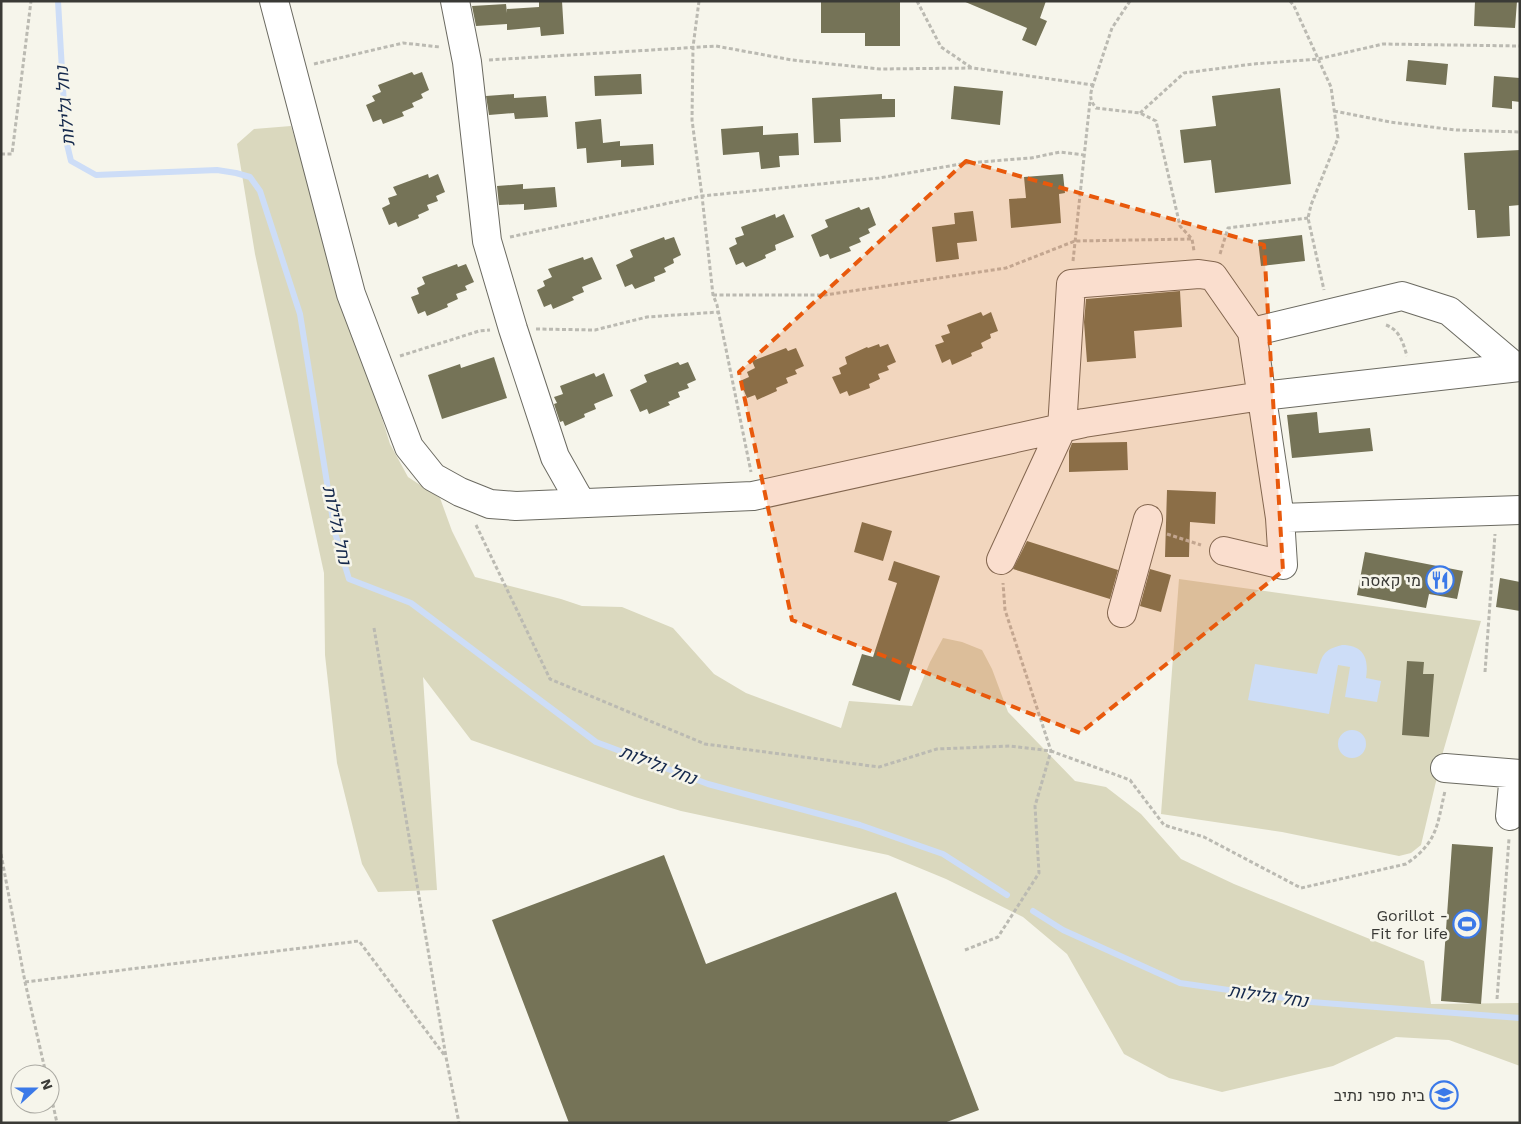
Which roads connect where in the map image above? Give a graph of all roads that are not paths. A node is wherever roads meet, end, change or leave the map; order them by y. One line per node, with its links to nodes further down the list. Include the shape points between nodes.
1 (274, 1): 7 (street, via 351,294 409,447 433,477 490,504)
2 (455, 1): 7 (street, via 467,62 487,241 554,457)
3 (1252, 332): 4 (street, via 1402,296 1450,311); 5 (street); 6 (street, via 1206,275 1071,284)
4 (1517, 366): 5 (street)
5 (1262, 396): 6 (street); 9 (street)
6 (1062, 428): 7 (street, via 756,496); 12 (street)
7 (581, 503)
8 (1508, 511): 9 (street)
9 (1280, 518): 11 (street, via 1283,565)
10 (1147, 524): 13 (street)
11 (1224, 551)
12 (1001, 560)
13 (1122, 613)
14 (1448, 768): 15 (street)
15 (1517, 774): 16 (street)
16 (1510, 816)

